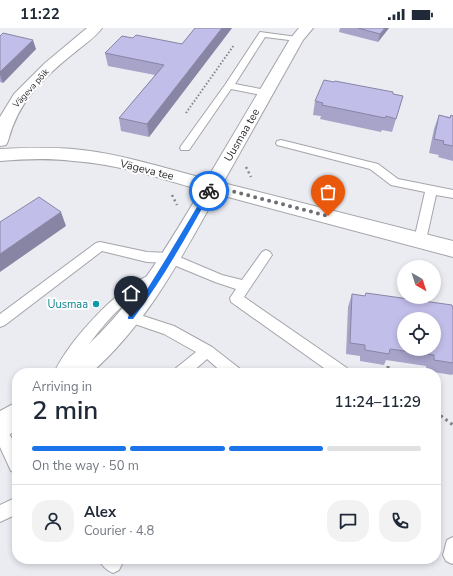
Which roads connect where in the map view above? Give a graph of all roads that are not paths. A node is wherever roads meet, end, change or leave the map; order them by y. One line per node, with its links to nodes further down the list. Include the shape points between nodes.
1 (95, 28): 5 (street, Vägeva põik, via 39,76 12,109)
2 (301, 34): 3 (lane, via 263,34); 4 (street, Uusmaa tee)
3 (230, 86): 4 (lane); 7 (lane)
4 (266, 94): 9 (street, Uusmaa tee)
5 (0, 141)
6 (281, 143): 10 (lane, via 374,166 395,182)
7 (185, 148)
8 (0, 155): 9 (street, Vägeva tee, via 74,155 119,162)
9 (212, 186): 12 (street, Vägeva tee); 15 (street, Uusmaa tee)
10 (431, 190): 11 (lane); 12 (lane)
11 (453, 194)
12 (420, 240): 13 (street, Vägeva tee)
13 (453, 249)
14 (266, 256): 16 (lane)
15 (165, 266): 16 (lane); 17 (street, Uusmaa tee); 18 (lane, via 147,257 100,246); 20 (lane, via 110,311 78,347)
16 (245, 286): 24 (lane, via 236,298)
17 (131, 317): 19 (lane, via 169,330); 21 (street, Uusmaa tee)
18 (0, 321)
19 (207, 351): 22 (lane); 23 (lane)
20 (64, 368)
21 (80, 368)
22 (187, 368)
23 (228, 368)
24 (335, 368)
25 (12, 418): 26 (street)
26 (0, 426)
27 (0, 431): 28 (lane)
28 (12, 455)
29 (12, 508): 30 (lane)
30 (0, 514)

